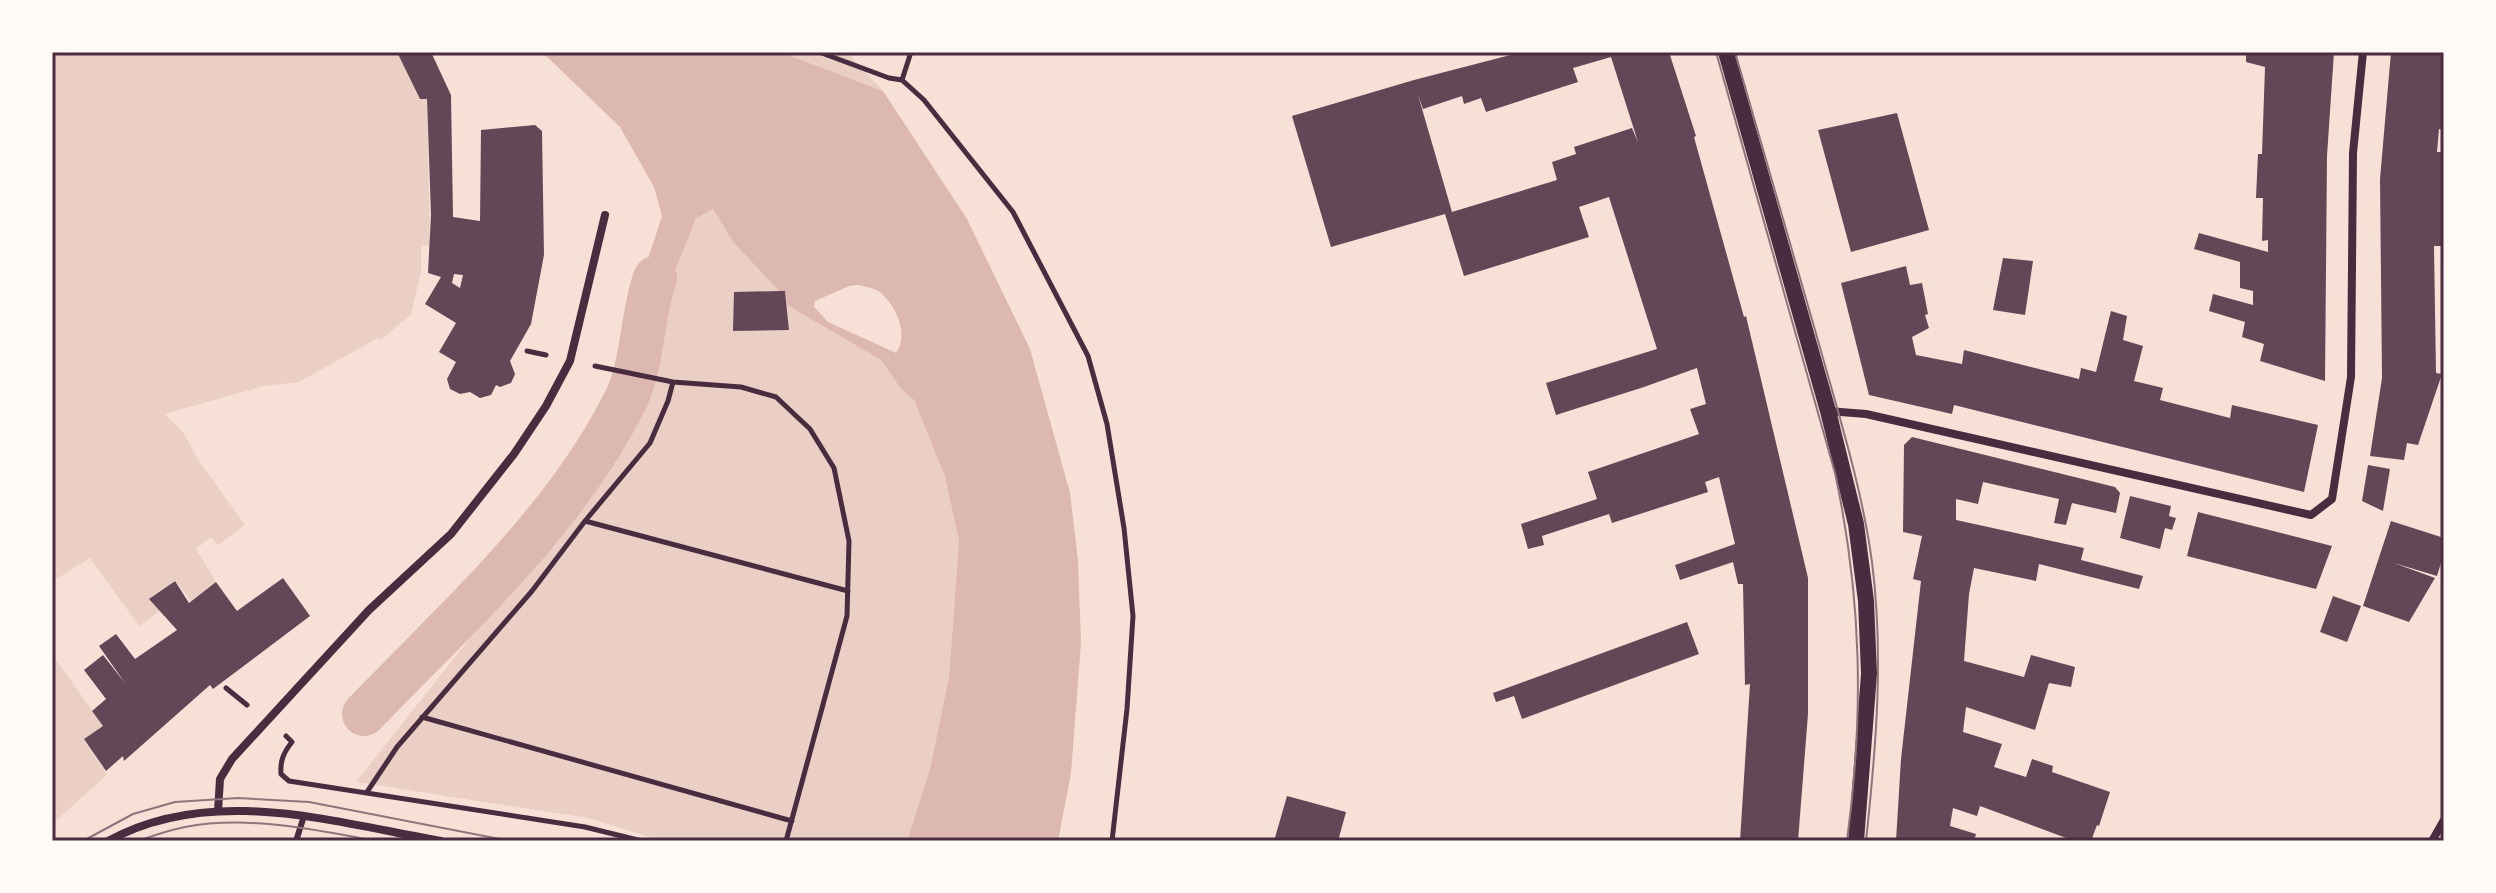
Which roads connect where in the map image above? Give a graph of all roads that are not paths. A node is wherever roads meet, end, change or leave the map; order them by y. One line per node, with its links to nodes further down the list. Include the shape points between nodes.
1 (1726, 52): 4 (main road)
2 (2363, 52): 4 (street, via 2353,153 2351,377 2332,499 2311,515 1866,414)
3 (605, 215): 5 (street, via 570,361 546,406 451,534 369,610 232,759 220,779)
4 (1828, 411): 11 (main road, via 1856,524 1866,601 1869,674)
5 (218, 811): 6 (street); 8 (street, via 178,814 133,827)
6 (304, 816): 9 (lane); 10 (street)
7 (2444, 820): 12 (street)
8 (108, 841)
9 (296, 841)
10 (441, 841)
11 (1856, 841)
12 (2432, 841)

